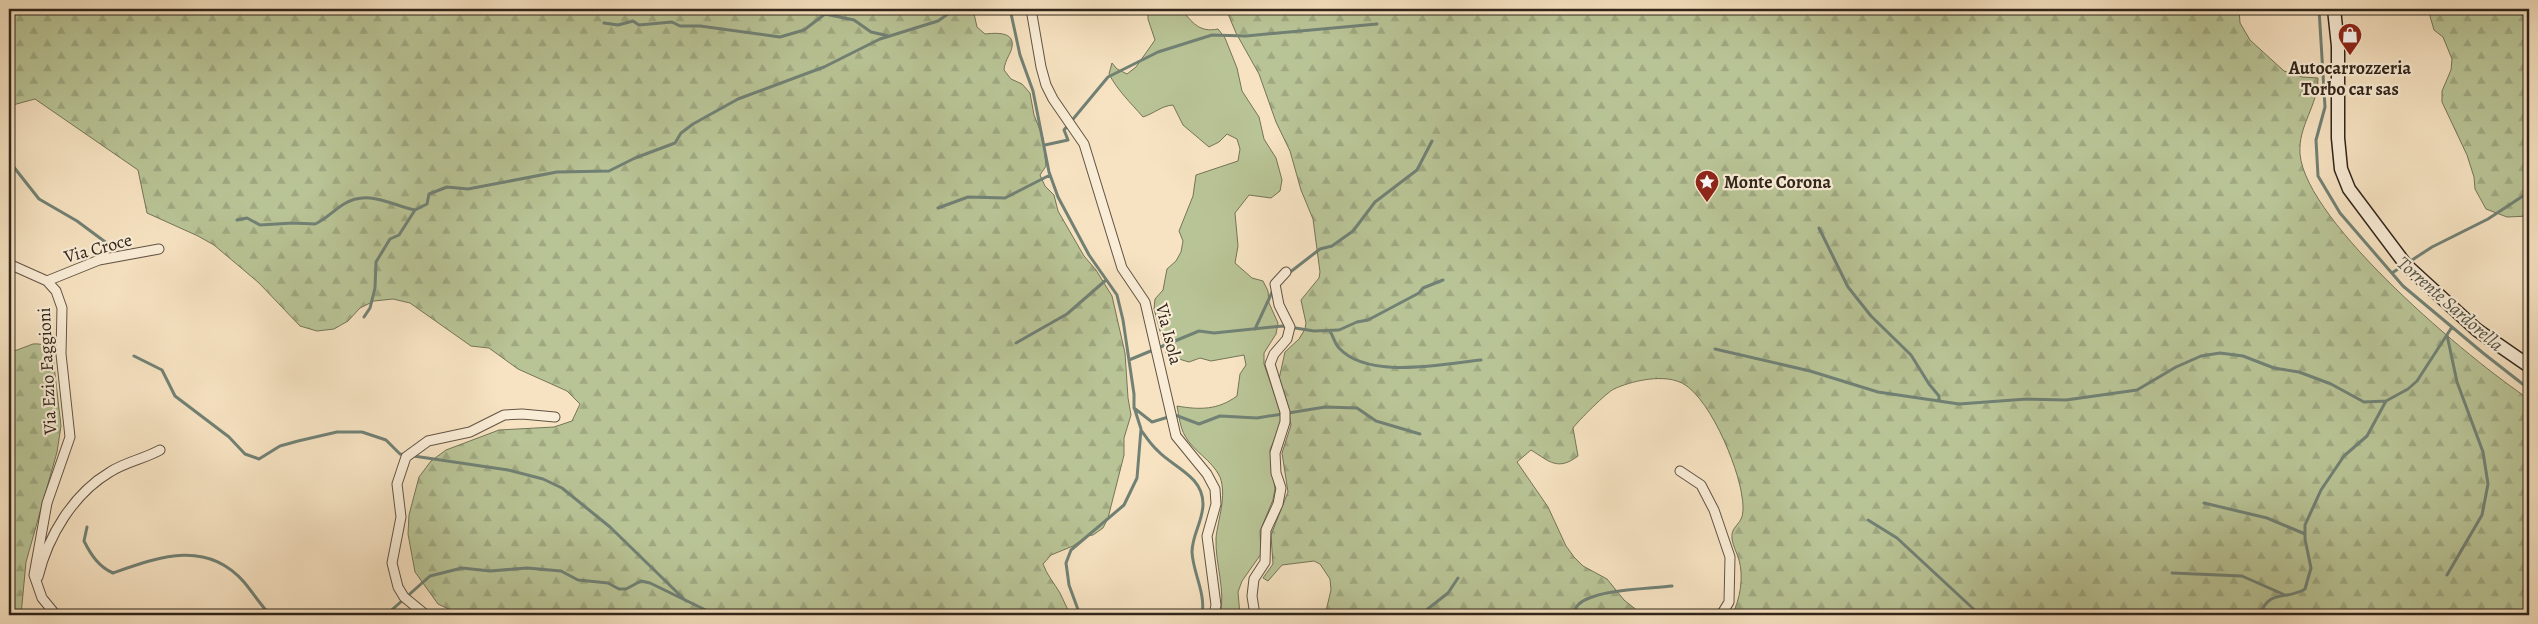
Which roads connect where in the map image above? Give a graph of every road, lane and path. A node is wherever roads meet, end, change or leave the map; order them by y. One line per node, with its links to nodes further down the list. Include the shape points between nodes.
1 (1031, 9): 14 (street, Via Isola, via 1046,85 1084,144 1122,268 1145,302 1176,436 1215,489 1216,504 1207,536 1216,604)
2 (2334, 9): 7 (main road, via 2340,161 2349,188 2406,266 2477,330)
3 (159, 249): 6 (street, Via Croce, via 99,260)
4 (9, 264): 6 (street)
5 (1286, 272): 15 (street, via 1275,284 1279,305 1290,327 1287,339 1270,364 1286,412 1275,453 1281,488 1278,504 1266,530 1265,562 1254,579)
6 (47, 281): 11 (street, Via Ezio Faggioni, via 56,292 62,308 61,354 70,437 46,503 35,561)
7 (2529, 366)
8 (555, 417): 13 (street, via 504,415 470,432 428,441 406,457 397,484 401,517 392,563 401,592 412,606)
9 (160, 450): 11 (street, via 112,471 91,485 63,516 40,566)
10 (1680, 471): 16 (street, via 1700,485 1714,510 1730,557 1729,602)
11 (36, 585): 12 (street, Via Ezio Faggioni)
12 (56, 615)
13 (426, 615)
14 (1214, 615)
15 (1255, 615)
16 (1721, 615)

